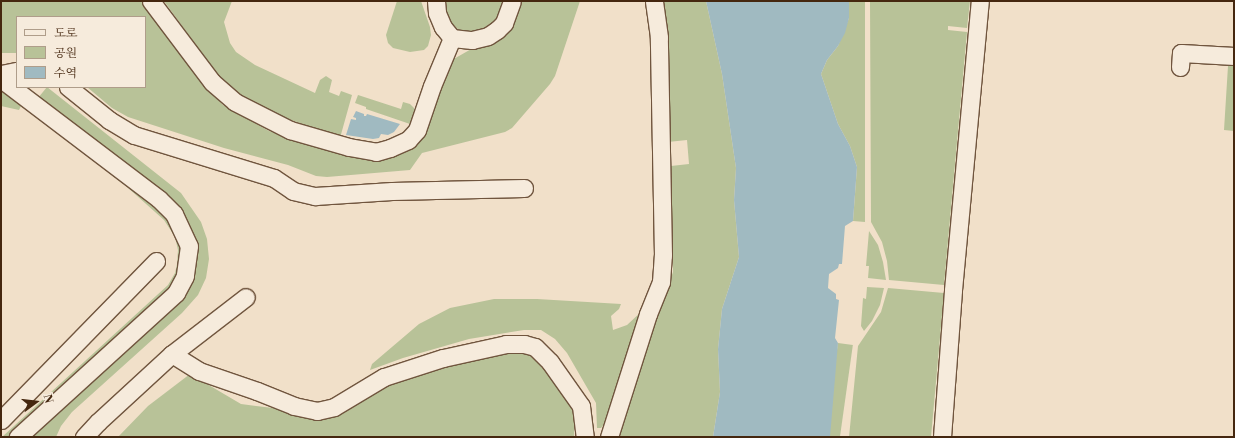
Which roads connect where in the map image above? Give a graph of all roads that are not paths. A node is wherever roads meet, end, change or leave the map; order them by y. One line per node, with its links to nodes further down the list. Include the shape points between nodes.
1 (151, 1): 6 (street, via 212,82 234,102 290,130 376,152 408,140 417,130)
2 (436, 1): 6 (street, via 437,13 443,27)
3 (512, 1): 6 (street, via 504,23 488,36 472,40)
4 (654, 1): 21 (street, via 659,45 663,255 661,282 648,314)
5 (980, 1): 22 (street)
6 (452, 38)
7 (1234, 56): 8 (street, via 1181,53)
8 (1180, 67)
9 (16, 71): 10 (street)
10 (1, 74)
11 (1, 79): 18 (street, via 159,199 174,214 189,246 185,276 176,293)
12 (69, 88): 13 (street, via 109,120 134,135 225,164 250,169 274,178 300,193 315,196 392,191)
13 (524, 188)
14 (156, 261): 17 (street)
15 (246, 298): 16 (street)
16 (172, 354): 19 (street); 20 (street, via 199,371 317,412 334,407 384,377 444,358 506,344 524,344 535,347 550,362 581,406)
17 (1, 420)
18 (18, 437)
19 (84, 437)
20 (584, 437)
21 (609, 437)
22 (942, 437)

